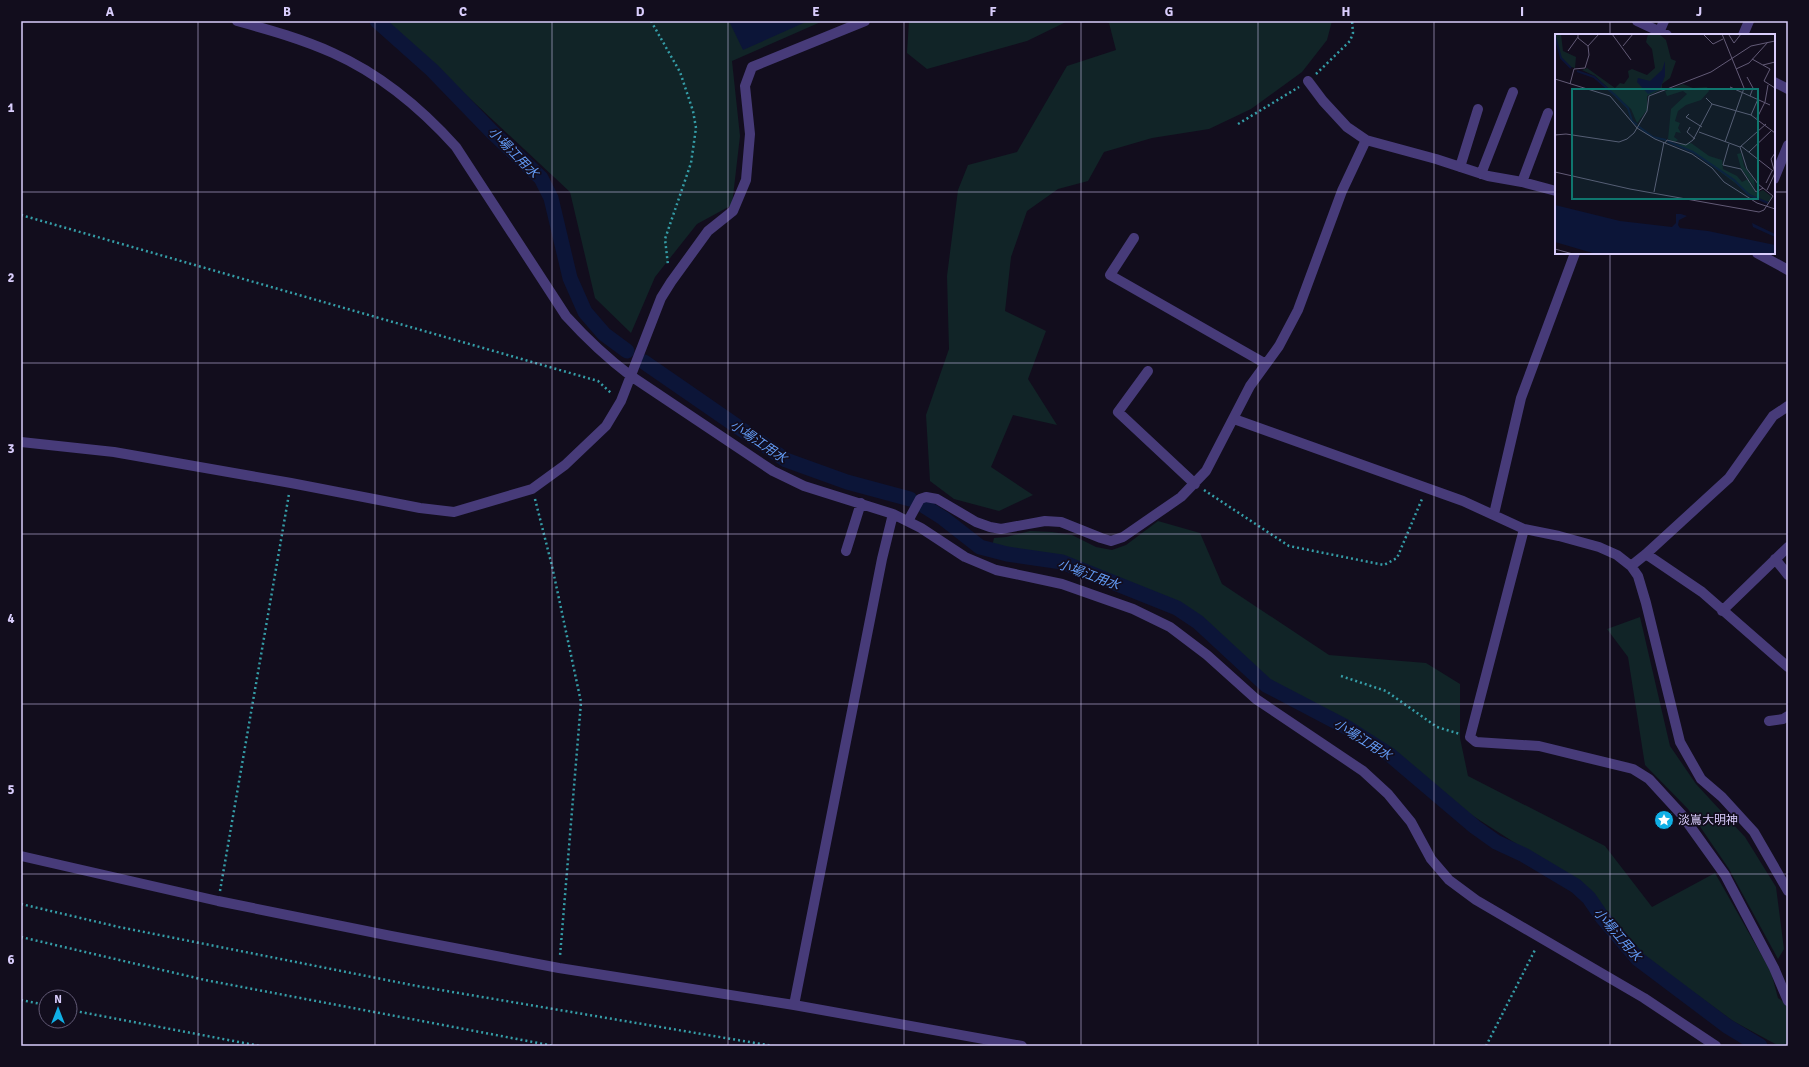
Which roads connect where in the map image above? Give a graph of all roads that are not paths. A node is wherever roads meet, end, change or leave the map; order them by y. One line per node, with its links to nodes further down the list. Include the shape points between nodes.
1 (237, 21): 27 (street, via 333,53 365,69 434,122 456,147 566,316 609,359)
2 (865, 21): 27 (street, via 752,67 745,86 750,134 746,180 733,211 708,232 661,298)
3 (1637, 21): 6 (street)
4 (1664, 21): 6 (street)
5 (1749, 21): 7 (street)
6 (1662, 34)
7 (1743, 34)
8 (1308, 81): 14 (street, via 1347,127)
9 (1775, 82): 10 (street)
10 (1788, 89)
11 (1513, 92): 17 (street)
12 (1478, 108): 16 (street)
13 (1548, 113): 19 (street)
14 (1366, 140): 16 (street); 25 (street, via 1342,191 1298,310)
15 (1788, 145): 18 (street)
16 (1460, 167): 17 (street)
17 (1481, 174): 19 (street)
18 (1775, 177)
19 (1522, 182): 20 (street)
20 (1555, 191)
21 (1134, 238): 25 (street, via 1110,274)
22 (1575, 254): 34 (street, via 1521,398)
23 (1759, 254): 24 (street)
24 (1788, 270)
25 (1266, 364): 29 (street, via 1250,386)
26 (1148, 371): 31 (street, via 1118,412)
27 (631, 376): 30 (street, via 621,401 606,426 565,465 532,489 454,512 114,452); 32 (street, via 774,471 804,486)
28 (1788, 406): 39 (street, via 1773,416 1729,478)
29 (1234, 419): 31 (street, via 1206,471); 34 (street, via 1426,487)
30 (21, 442)
31 (1195, 484): 35 (street, via 1181,497 1132,531 1111,541 1061,522 1045,521 1001,529 990,527 976,522 937,499 926,497 920,499)
32 (861, 503): 33 (street); 38 (street)
33 (893, 514): 35 (street); 50 (street)
34 (1494, 514): 36 (street)
35 (908, 521): 52 (street, via 965,558 1022,577 1062,584 1132,609 1170,627 1207,655 1256,699 1368,775 1411,822 1431,859 1449,880 1476,900 1644,998)
36 (1524, 529): 41 (street, via 1598,547 1617,555); 49 (street, via 1470,737 1476,742 1538,746 1633,769 1649,779 1682,815 1725,875 1774,968)
37 (1788, 547): 40 (street)
38 (846, 551)
39 (1646, 554): 41 (street); 43 (street, via 1702,592)
40 (1776, 559): 42 (street); 43 (street)
41 (1631, 566): 48 (street, via 1638,576 1646,603 1680,742 1701,779 1722,797 1754,832)
42 (1788, 575)
43 (1722, 611): 44 (street)
44 (1788, 667)
45 (1788, 716): 46 (street)
46 (1769, 721)
47 (21, 856): 50 (street, via 218,901 391,936 559,968)
48 (1788, 891)
49 (1788, 1001)
50 (794, 1005): 51 (street)
51 (1022, 1046)
52 (1716, 1046)

